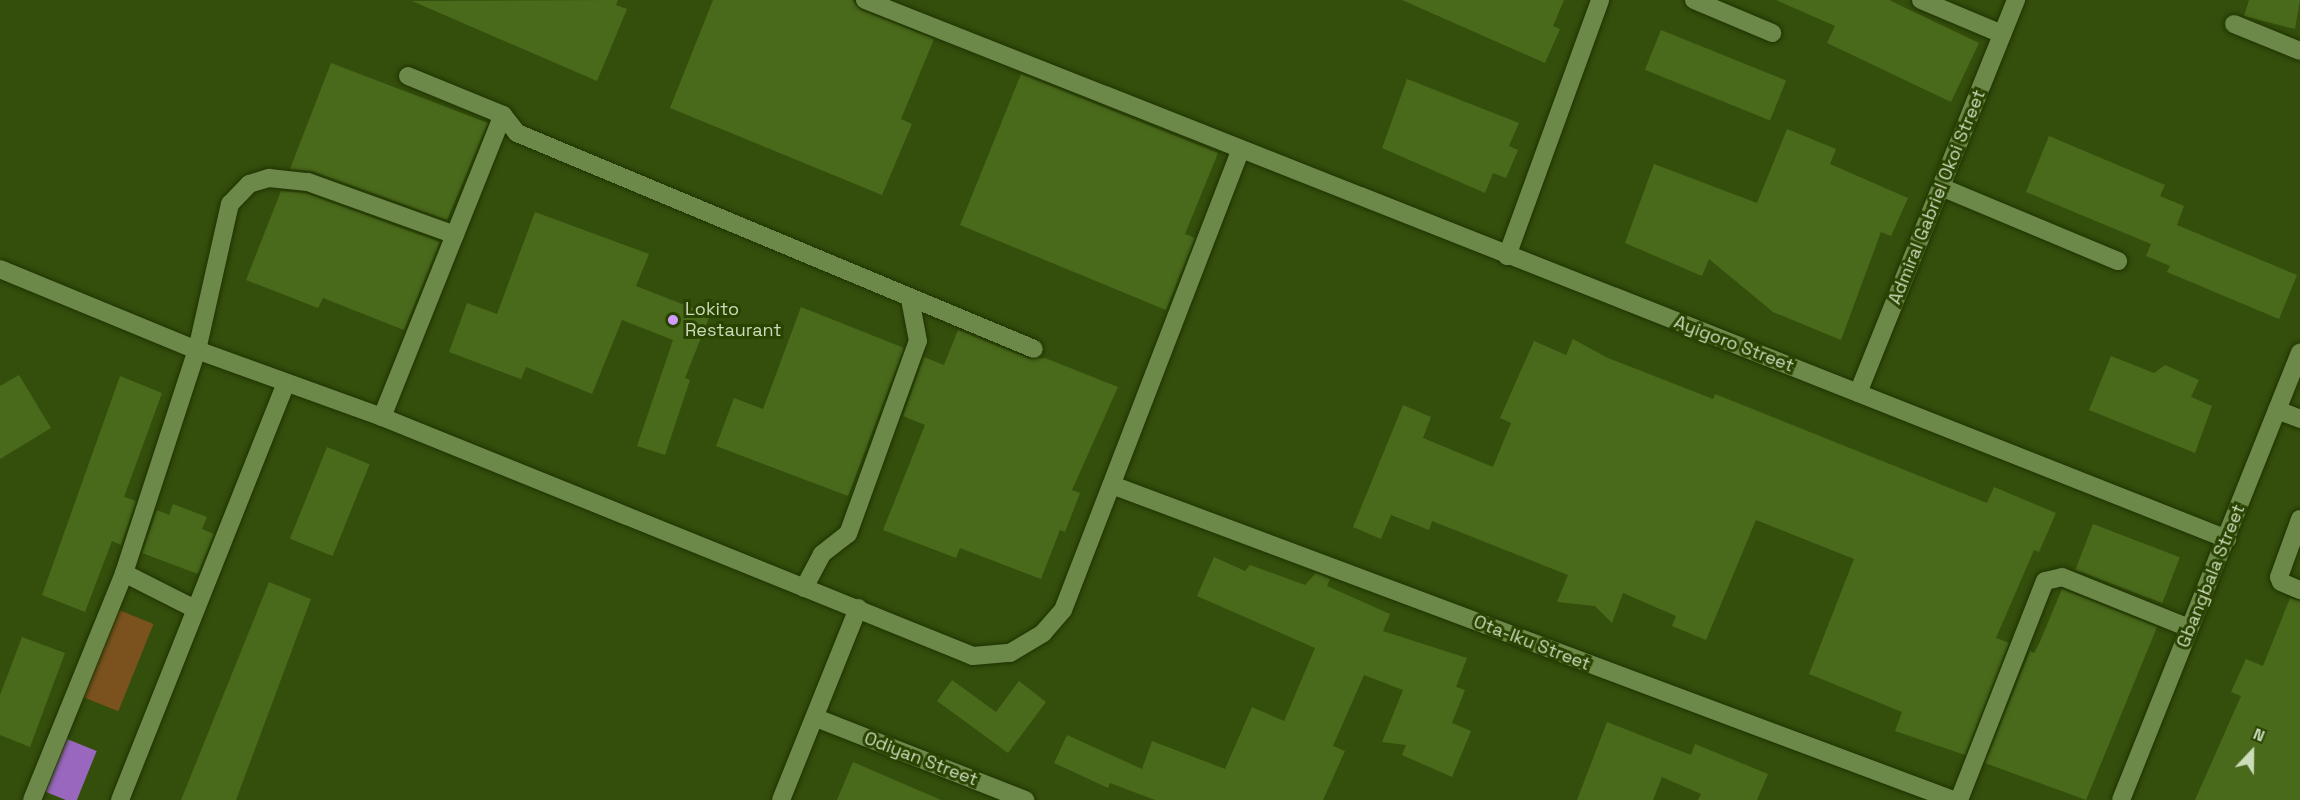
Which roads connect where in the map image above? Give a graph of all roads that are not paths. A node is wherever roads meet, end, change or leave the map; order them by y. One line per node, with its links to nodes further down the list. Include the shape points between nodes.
1 (865, 0): 12 (street, Ayigoro Street)
2 (1600, 0): 15 (street)
3 (1694, 0): 7 (street)
4 (1921, 0): 8 (street)
5 (2016, 0): 8 (street, Admiral Gabriel Okoi Street)
6 (2234, 24): 9 (street)
7 (1772, 33)
8 (2002, 34): 13 (street, Admiral Gabriel Okoi Street)
9 (2300, 51)
10 (408, 76): 11 (street)
11 (503, 115): 14 (street); 18 (street, via 517,133 895,287)
12 (1240, 152): 15 (street, Ayigoro Street); 27 (street)
13 (1941, 188): 16 (street); 23 (street, Admiral Gabriel Okoi Street)
14 (455, 235): 20 (street, via 308,182 268,178 249,184 230,204); 25 (street)
15 (1507, 255): 23 (street, Ayigoro Street)
16 (2118, 261)
17 (0, 269): 20 (street)
18 (910, 299): 19 (street); 31 (street, via 918,340 848,534 822,554)
19 (1034, 349)
20 (197, 350): 22 (street); 30 (street)
21 (2300, 352): 24 (street, Gbangbala Street)
22 (286, 382): 25 (street); 34 (street)
23 (1858, 393): 29 (street, Ayigoro Street)
24 (2277, 410): 26 (street); 29 (street, Gbangbala Street)
25 (382, 417): 31 (street)
26 (2300, 419)
27 (1112, 485): 33 (street, via 1063,610 1042,633 1010,653 974,656); 41 (street, Ota-Iku Street)
28 (2300, 519): 32 (street, via 2279,577 2281,582)
29 (2227, 538): 35 (street, Gbangbala Street)
30 (124, 573): 34 (street); 37 (street)
31 (804, 588): 33 (street)
32 (2300, 590)
33 (858, 608): 36 (street)
34 (195, 609): 38 (street)
35 (2189, 628): 42 (street, via 2062,577 2045,581); 43 (street, Gbangbala Street)
36 (816, 718): 39 (street); 40 (street, Odiyan Street)
37 (32, 800)
38 (120, 800)
39 (781, 800)
40 (1025, 800)
41 (1953, 800)
42 (1959, 800)
43 (2121, 800)

